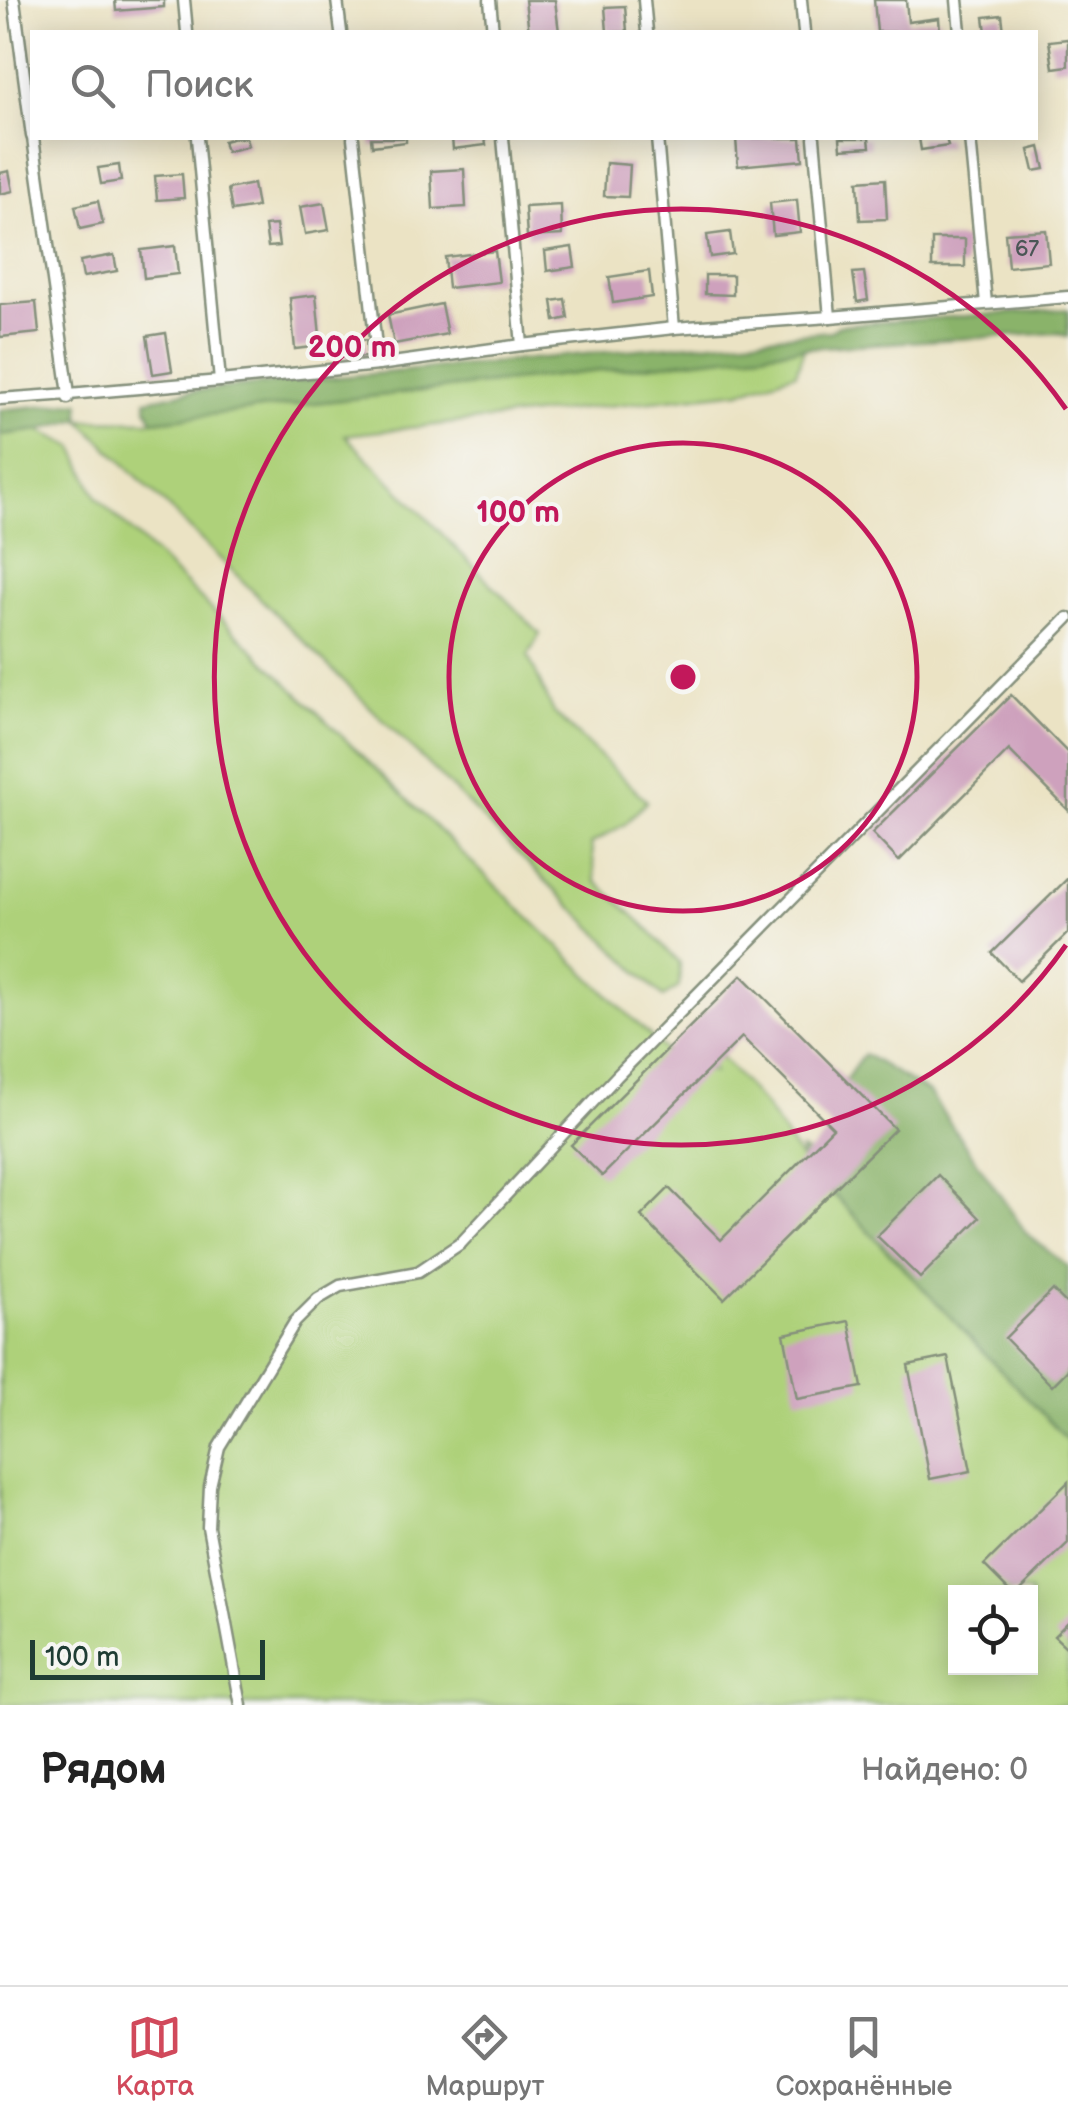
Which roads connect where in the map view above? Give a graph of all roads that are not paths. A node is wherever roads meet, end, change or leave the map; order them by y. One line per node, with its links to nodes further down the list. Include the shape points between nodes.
1 (14, 0): 14 (lane)
2 (184, 0): 8 (lane)
3 (337, 0): 9 (lane)
4 (490, 0): 10 (lane)
5 (644, 0): 11 (lane)
6 (801, 0): 12 (lane)
7 (957, 0): 13 (lane)
8 (187, 30)
9 (341, 30)
10 (493, 30)
11 (647, 30)
12 (804, 30)
13 (960, 30)
14 (30, 115)
15 (34, 140): 29 (lane)
16 (197, 140): 28 (lane)
17 (353, 140): 27 (lane)
18 (503, 140): 26 (lane)
19 (657, 140): 25 (lane)
20 (814, 140): 24 (lane)
21 (970, 140): 23 (lane)
22 (1068, 297): 23 (lane)
23 (986, 303): 24 (lane)
24 (830, 318): 25 (lane)
25 (674, 328): 26 (lane)
26 (522, 345): 27 (lane)
27 (378, 365): 28 (lane)
28 (220, 381): 29 (lane)
29 (69, 396): 30 (lane)
30 (0, 399)
31 (1068, 618): 32 (lane, via 460,1243 418,1272 340,1286 295,1322 219,1446 210,1486 208,1526)
32 (242, 1705)

